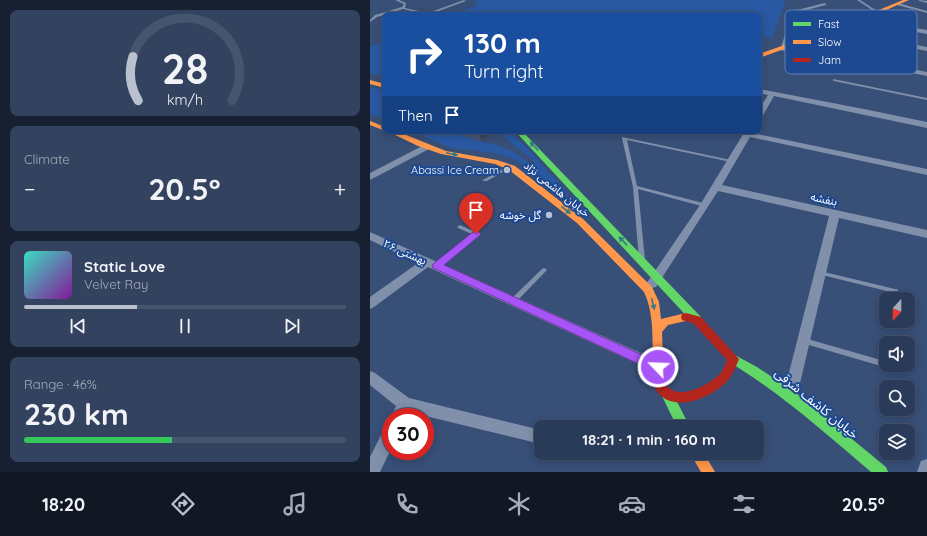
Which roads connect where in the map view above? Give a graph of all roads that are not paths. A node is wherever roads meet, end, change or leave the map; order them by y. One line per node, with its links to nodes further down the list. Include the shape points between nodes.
1 (396, 0): 8 (lane, via 405,4)
2 (858, 0): 10 (lane)
3 (920, 0): 6 (lane)
4 (465, 1): 14 (lane)
5 (900, 1): 10 (main road); 11 (main road); 15 (lane)
6 (927, 2)
7 (825, 4): 9 (lane)
8 (403, 8): 12 (lane); 13 (lane)
9 (802, 10)
10 (876, 10)
11 (878, 10)
12 (390, 12)
13 (420, 12)
14 (434, 12)
15 (927, 12)
16 (382, 14): 17 (lane)
17 (370, 21)
18 (917, 30): 19 (street)
19 (927, 32)
20 (785, 36): 23 (lane)
21 (785, 46): 23 (main road)
22 (785, 46): 23 (main road)
23 (781, 47): 25 (street); 27 (main road); 28 (main road)
24 (917, 47): 26 (street)
25 (785, 48)
26 (927, 49)
27 (762, 51)
28 (762, 55)
29 (917, 72): 30 (street)
30 (927, 74)
31 (834, 80): 36 (lane)
32 (370, 82): 33 (main road)
33 (382, 85)
34 (762, 92): 35 (street)
35 (772, 94): 37 (street); 39 (street)
36 (927, 99)
37 (762, 110)
38 (370, 123): 40 (main road)
39 (927, 125)
40 (382, 128)
41 (397, 134): 45 (main road, خیابان هاشمی نژاد)
42 (523, 134): 58 (main road, one-way to 42)
43 (747, 134): 46 (street)
44 (753, 134): 48 (street)
45 (426, 147): 47 (main road, خیابان هاشمی نژاد, one-way to 47, via 452,155 493,160); 49 (street)
46 (731, 161): 51 (lane, via 624,138); 52 (street)
47 (510, 167): 50 (lane); 63 (main road, خیابان هاشمی نژاد, one-way to 63, via 580,221)
48 (927, 172)
49 (370, 177)
50 (485, 180)
51 (635, 187): 53 (lane); 58 (lane)
52 (715, 187): 53 (street); 54 (street, بنفشه)
53 (705, 204): 62 (street)
54 (835, 214): 56 (street, بنفشه); 61 (street)
55 (460, 226): 59 (lane, via 476,234)
56 (927, 234)
57 (370, 236): 59 (street, بهشتی ۲۶)
58 (643, 262): 62 (main road)
59 (432, 264): 65 (street, بهشتی ۲۶); 66 (street)
60 (544, 270): 65 (lane)
61 (820, 273): 64 (lane); 69 (street)
62 (657, 278): 63 (street); 67 (main road)
63 (648, 290): 68 (main road, خیابان هاشمی نژاد, one-way to 68, via 654,302)
64 (895, 291)
65 (513, 301): 72 (street, بهشتی ۲۶)
66 (370, 304)
67 (697, 320): 68 (main road, via 686,317 674,318 664,323); 70 (main road)
68 (657, 331): 72 (main road)
69 (804, 341): 71 (lane); 75 (street)
70 (733, 359): 74 (main road, via 725,378 702,391 681,398); 75 (main road, خیابان کاشف شرقی, via 760,373)
71 (879, 362)
72 (658, 367): 74 (main road, via 658,383)
73 (370, 377): 76 (street)
74 (667, 394): 78 (main road)
75 (790, 396): 85 (main road, خیابان کاشف شرقی)
76 (399, 408)
77 (434, 417): 79 (street)
78 (680, 420)
79 (534, 436)
80 (382, 450): 83 (street)
81 (701, 460): 84 (main road)
82 (927, 467): 86 (street)
83 (371, 472)
84 (708, 472)
85 (881, 472)
86 (925, 472)

